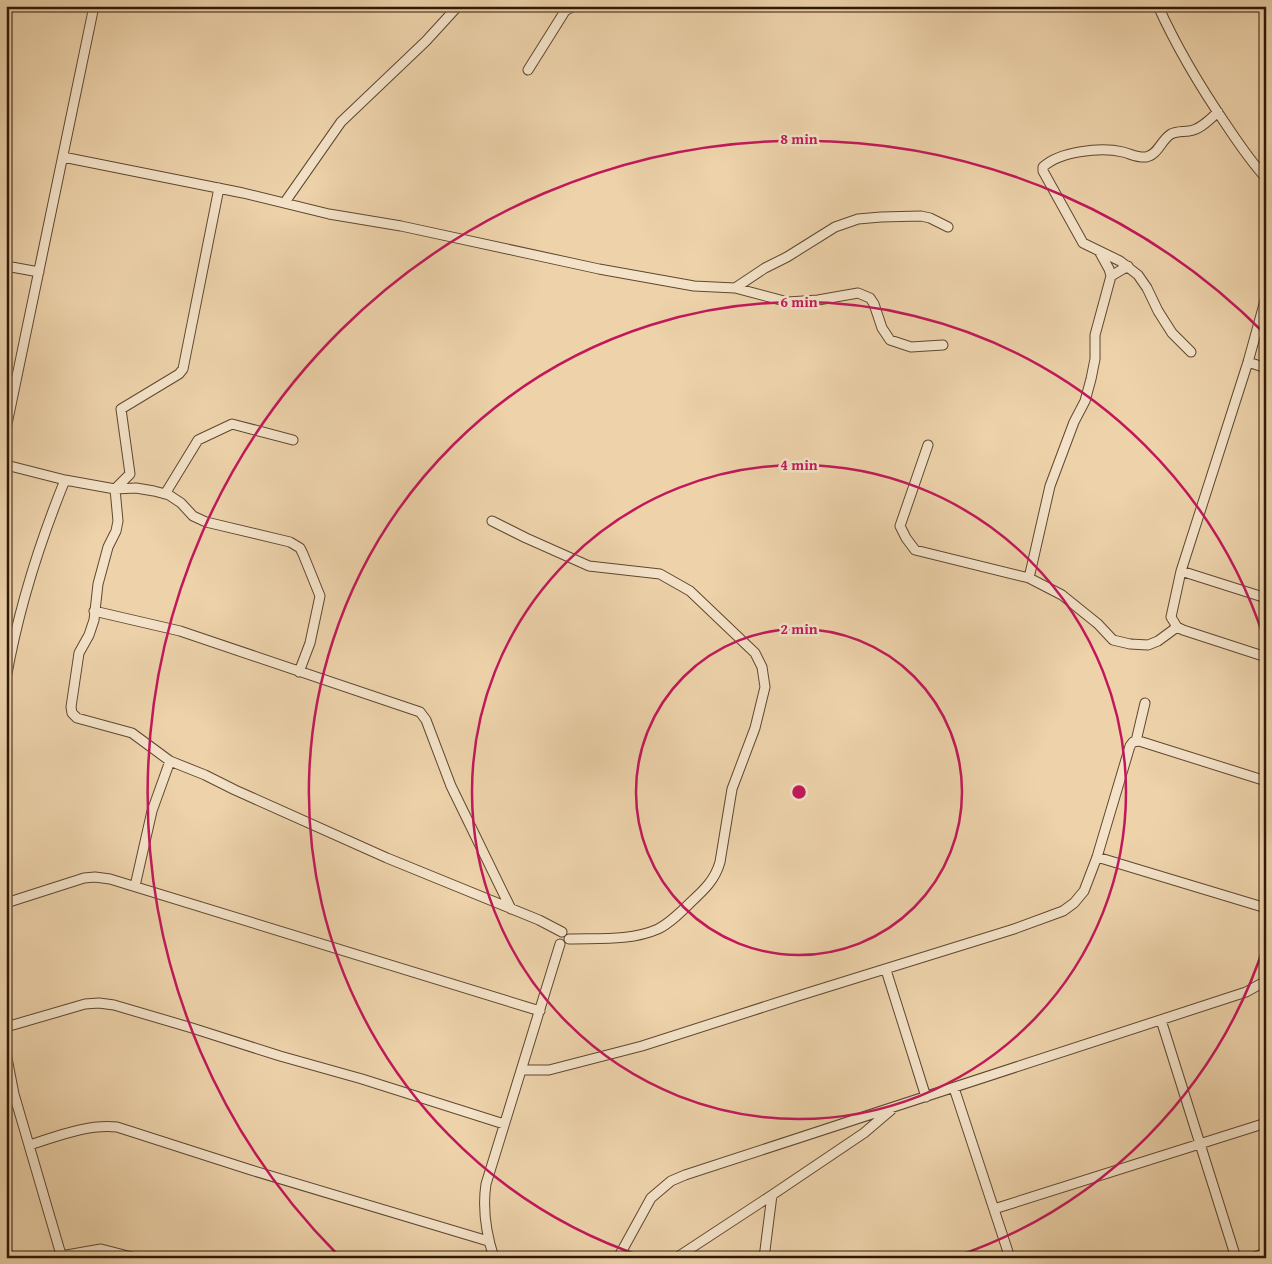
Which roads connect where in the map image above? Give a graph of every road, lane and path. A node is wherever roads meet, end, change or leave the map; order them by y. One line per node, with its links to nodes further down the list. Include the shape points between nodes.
1 (94, 6): 7 (street)
2 (458, 6): 10 (street, via 341,122)
3 (574, 6): 5 (street, via 565,11)
4 (1158, 6): 6 (street)
5 (528, 70)
6 (1218, 112): 8 (street); 12 (street, via 1200,127 1171,134 1149,156 1101,149 1052,160 1043,167 1083,242)
7 (63, 157): 9 (street); 15 (street)
8 (1266, 178)
9 (219, 188): 10 (street); 28 (street, via 183,369 121,409 130,474)
10 (285, 202): 17 (street, via 329,214 608,270 694,286)
11 (948, 227): 17 (street, via 921,216 858,220 836,227)
12 (1098, 250): 14 (street); 16 (street)
13 (6, 266): 15 (street)
14 (1128, 266): 16 (street); 20 (street, via 1147,288 1172,333)
15 (39, 272): 23 (street)
16 (1111, 276): 32 (street, via 1095,335 1091,379 1050,486)
17 (736, 288): 19 (street, via 788,302 858,293 870,298 890,340 911,347)
18 (1266, 297): 21 (street)
19 (943, 345)
20 (1191, 352)
21 (1248, 362): 22 (street); 31 (street)
22 (1266, 368)
23 (6, 429)
24 (293, 440): 29 (street, via 232,424 198,440)
25 (928, 445): 32 (street, via 900,526 915,550)
26 (6, 465): 27 (street)
27 (65, 480): 28 (street); 37 (street, via 26,590)
28 (115, 489): 29 (street, via 136,488); 34 (street, via 118,521 98,584)
29 (165, 494): 39 (street, via 206,522 290,542 300,548 320,596 310,643)
30 (492, 521): 51 (street, via 589,566 660,574 690,590 748,645 762,667 764,687 760,708 732,789 720,862 711,883 658,929 622,938)
31 (1181, 571): 33 (street); 35 (street, via 1172,612)
32 (1029, 578): 35 (street, via 1062,595 1113,640 1148,645)
33 (1266, 598)
34 (94, 611): 39 (street, via 180,631); 43 (street, via 89,635 79,653 72,713 77,718 132,732)
35 (1177, 627): 38 (street)
36 (6, 630): 37 (street)
37 (14, 639): 40 (street)
38 (1266, 657)
39 (299, 672): 49 (street, via 420,712 451,786)
40 (6, 679)
41 (1145, 703): 42 (street)
42 (1136, 741): 44 (street); 45 (street, via 1130,746)
43 (170, 761): 46 (street, via 152,811); 49 (street, via 387,858)
44 (1266, 781)
45 (1097, 857): 48 (street); 53 (street, via 1080,897 1063,911 1014,930)
46 (135, 886): 47 (street, via 95,877); 55 (street)
47 (6, 903)
48 (1266, 908)
49 (511, 909): 50 (street)
50 (562, 932): 51 (street); 52 (street, via 557,936)
51 (569, 939): 52 (street, via 566,944)
52 (560, 944): 55 (street)
53 (886, 970): 59 (street, via 585,1062 542,1071); 61 (street)
54 (1264, 984): 56 (street)
55 (540, 1011): 59 (street)
56 (1161, 1020): 60 (street); 66 (street)
57 (6, 1027): 64 (street, via 85,1004 114,1005)
58 (6, 1053): 65 (street)
59 (522, 1070): 64 (street)
60 (954, 1088): 61 (street); 68 (street)
61 (926, 1097): 62 (street)
62 (894, 1107): 67 (street, via 864,1133); 76 (street, via 671,1181 651,1198)
63 (1266, 1123): 66 (street)
64 (504, 1124): 69 (street, via 484,1198)
65 (29, 1145): 69 (street, via 86,1128 117,1127); 72 (street)
66 (1201, 1145): 68 (street); 80 (street)
67 (772, 1195): 77 (street); 78 (street)
68 (994, 1209): 79 (street)
69 (488, 1241): 75 (street)
70 (6, 1248): 73 (street)
71 (1266, 1253): 81 (street)
72 (62, 1257): 74 (street, via 101,1249)
73 (9, 1258)
74 (136, 1258)
75 (494, 1258)
76 (618, 1258)
77 (676, 1258)
78 (764, 1258)
79 (1010, 1258)
80 (1236, 1258)
81 (1251, 1258)

